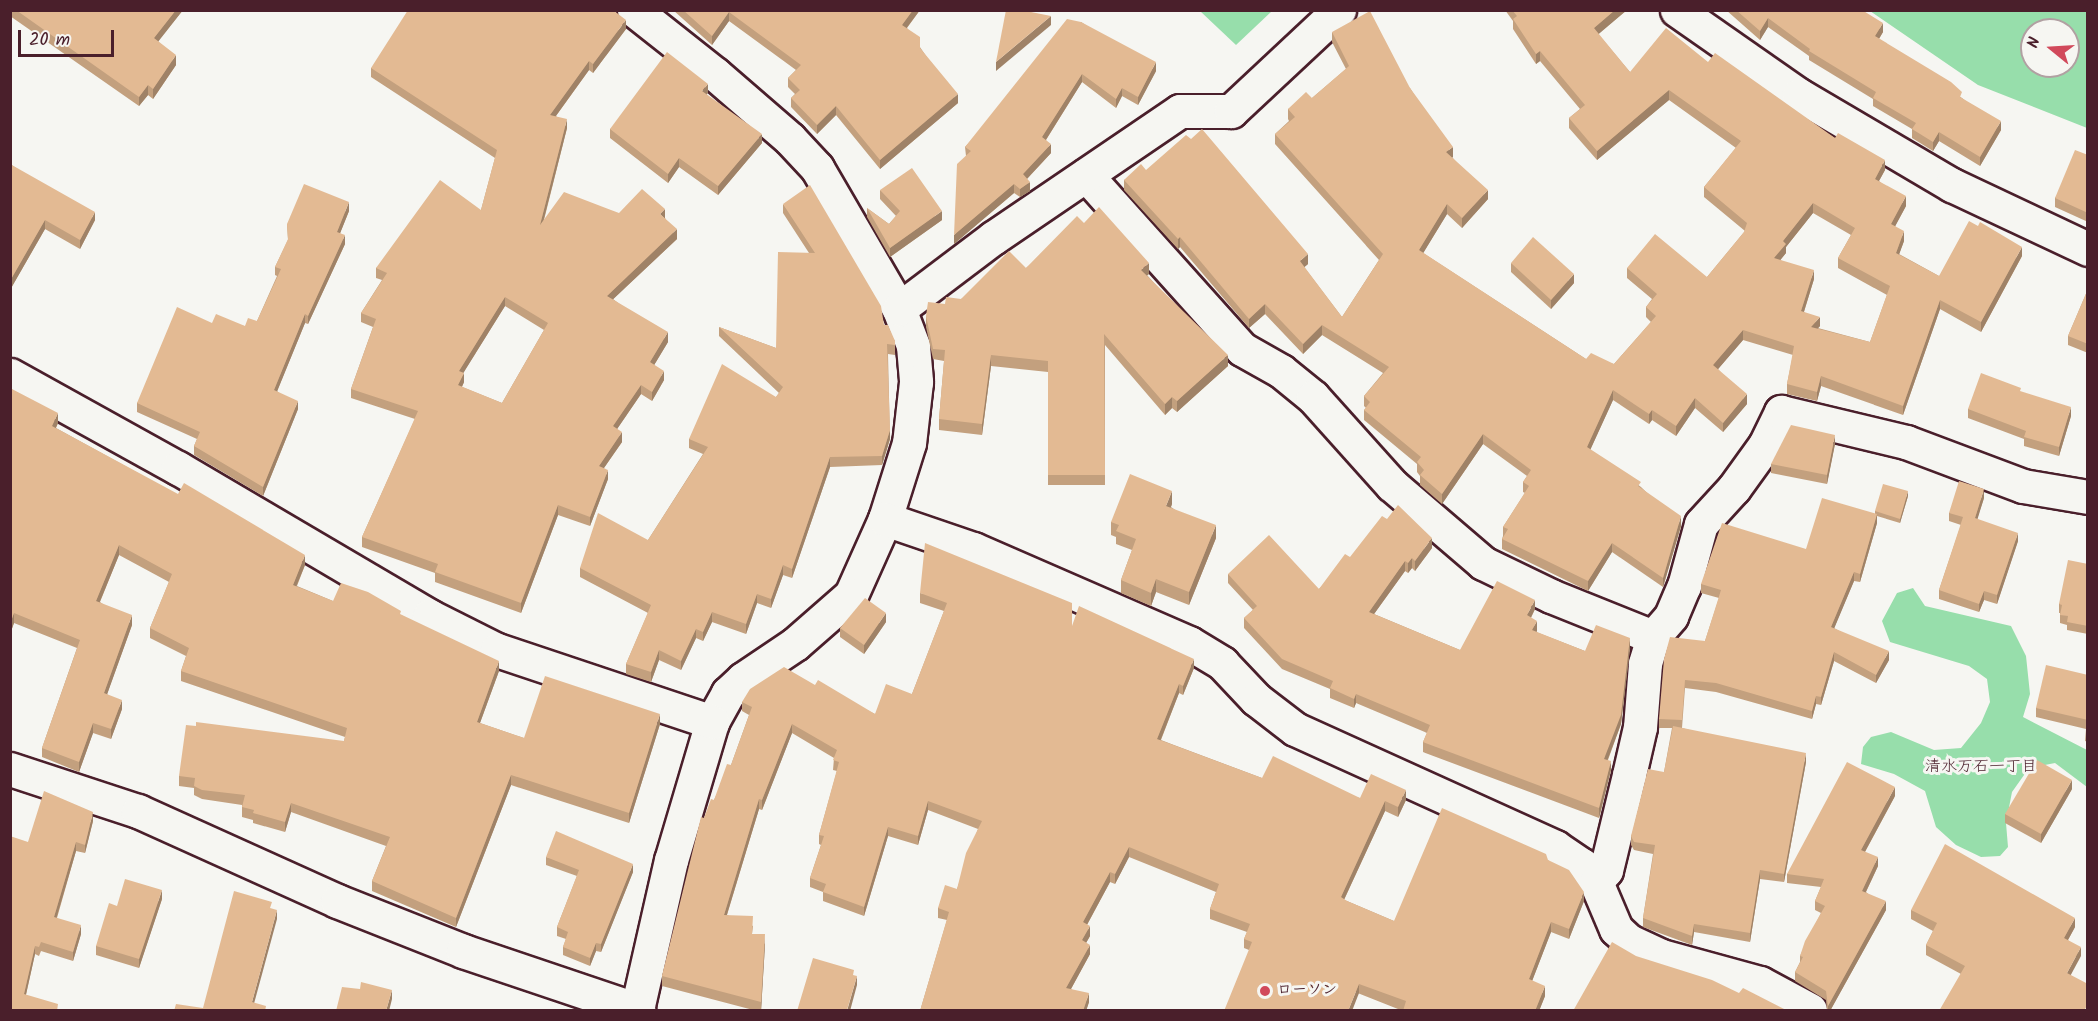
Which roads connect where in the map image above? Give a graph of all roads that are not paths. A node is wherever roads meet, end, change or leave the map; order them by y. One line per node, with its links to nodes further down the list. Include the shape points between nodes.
1 (634, 10): 6 (street, via 716,74 817,168)
2 (1339, 10): 4 (street, via 1231,111 1180,111)
3 (1677, 10): 5 (street, via 1799,95 1952,185)
4 (1086, 175): 6 (street); 10 (street, via 1242,349 1281,371 1313,397 1392,485 1483,563 1551,596)
5 (2088, 249)
6 (899, 309): 9 (street, via 913,346 916,382 909,443)
7 (10, 375): 11 (street, via 178,468 429,616 496,650)
8 (2088, 497): 10 (street, via 2023,486 1906,442 1781,412 1765,445 1701,524 1684,586 1671,616)
9 (885, 519): 11 (street, via 851,595 795,644 743,679 728,693); 13 (street, via 973,549 1189,643 1222,663 1256,699 1295,729 1555,847 1581,865)
10 (1653, 637): 13 (street, via 1645,664 1640,727 1606,870)
11 (711, 722): 14 (street, via 671,860)
12 (10, 769): 14 (street, via 138,811 337,901 463,951)
13 (1596, 882): 15 (street, via 1616,929 1629,941 1661,956 1760,983)
14 (638, 1010)
15 (1810, 1011)

